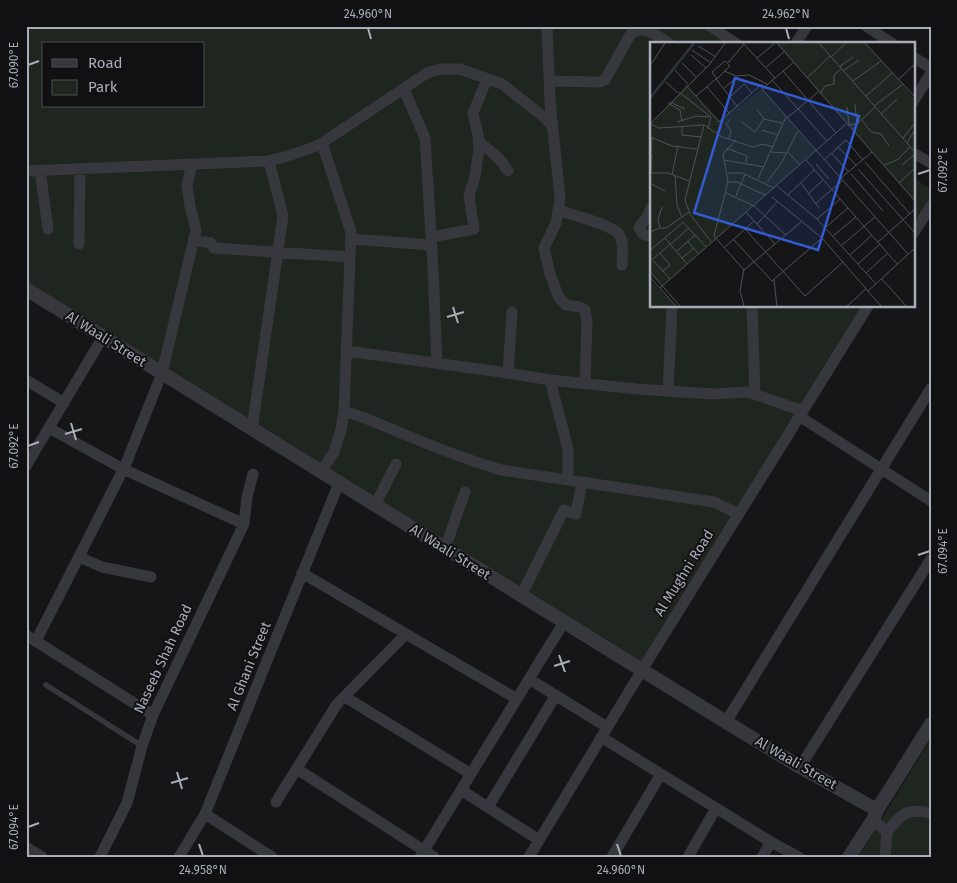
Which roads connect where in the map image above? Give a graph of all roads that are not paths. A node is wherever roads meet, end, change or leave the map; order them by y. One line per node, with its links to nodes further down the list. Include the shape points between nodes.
1 (546, 26): 13 (street)
2 (807, 26): 8 (street)
3 (866, 26): 5 (street)
4 (715, 28): 7 (street)
5 (875, 39)
6 (667, 42): 13 (street, via 640,29 630,35 605,80)
7 (735, 42)
8 (796, 42)
9 (914, 58): 10 (street)
10 (931, 68)
11 (931, 73): 15 (street)
12 (487, 79): 14 (street, via 460,69 440,69 427,73); 16 (street, via 502,84); 17 (street, via 473,114)
13 (550, 81): 16 (street)
14 (404, 89): 18 (street); 35 (street, via 425,138)
15 (914, 100)
16 (552, 126): 28 (street, via 560,198)
17 (479, 142): 26 (street, via 496,155); 35 (street, via 475,177 469,195 474,230)
18 (322, 143): 20 (street, via 310,150); 33 (street)
19 (914, 154): 21 (street)
20 (269, 160): 22 (street); 37 (street, via 283,216)
21 (931, 163)
22 (192, 164): 23 (street); 34 (street, via 188,185 196,230)
23 (80, 169): 24 (street); 36 (street)
24 (40, 170): 25 (street); 30 (street)
25 (26, 171)
26 (508, 171)
27 (931, 206): 31 (street)
28 (558, 210): 39 (street, via 606,226 618,234 622,244); 52 (street, via 556,223 544,248 559,298 566,305 584,310 587,321)
29 (650, 210): 32 (street, via 639,228)
30 (48, 229)
31 (914, 232)
32 (650, 237)
33 (351, 239): 35 (street); 38 (street)
34 (193, 240): 37 (street, via 211,243 214,248); 48 (street)
35 (431, 241): 47 (street)
36 (79, 244)
37 (278, 251): 38 (street); 60 (street)
38 (350, 257): 46 (street)
39 (622, 265)
40 (26, 289): 45 (street, Al Waali Street)
41 (672, 308): 54 (street)
42 (752, 308): 55 (street)
43 (867, 308): 58 (street, Al Mughni Road)
44 (512, 312): 49 (street)
45 (103, 337): 48 (street, Al Waali Street); 56 (street)
46 (347, 350): 47 (street); 57 (street)
47 (437, 363): 49 (street)
48 (162, 373): 60 (street, Al Waali Street); 64 (street)
49 (508, 373): 51 (street)
50 (26, 380): 56 (street)
51 (550, 380): 52 (street); 67 (street, via 568,449)
52 (585, 384): 54 (street)
53 (931, 388): 63 (street)
54 (668, 391): 55 (street)
55 (755, 394): 58 (street)
56 (64, 403): 59 (street)
57 (344, 412): 65 (street, via 334,452); 67 (street, via 473,462 501,470)
58 (801, 413): 63 (street); 73 (street, Al Mughni Road)
59 (49, 428): 62 (street); 64 (street)
60 (252, 429): 65 (street, Al Waali Street)
61 (396, 464): 72 (street)
62 (26, 466)
63 (881, 469): 71 (street); 91 (street)
64 (123, 470): 74 (street); 76 (street)
65 (322, 472): 69 (street, Al Waali Street)
66 (253, 474): 74 (street, Naseeb Shah Road)
67 (568, 480): 68 (street)
68 (582, 482): 73 (street, via 714,502); 80 (street, via 576,514 564,510)
69 (339, 483): 72 (street, Al Waali Street); 78 (street, Al Ghani Street)
70 (465, 492): 75 (street)
71 (931, 501)
72 (374, 505): 75 (street, Al Waali Street)
73 (739, 514): 84 (street, Al Mughni Road)
74 (244, 524): 90 (street, Naseeb Shah Road)
75 (445, 548): 80 (street, Al Waali Street)
76 (79, 556): 79 (street, via 102,567); 83 (street)
77 (931, 559): 95 (street)
78 (302, 573): 82 (street); 103 (street, Al Ghani Street)
79 (151, 577)
80 (521, 596): 81 (street, Al Waali Street)
81 (564, 622): 84 (street, Al Waali Street); 85 (street)
82 (406, 634): 88 (street); 89 (street)
83 (31, 638): 90 (street)
84 (642, 670): 91 (street, Al Waali Street); 93 (street, Al Mughni Road)
85 (529, 679): 87 (street); 89 (street)
86 (46, 685): 94 (lane)
87 (556, 696): 93 (street); 101 (street)
88 (345, 697): 96 (street); 97 (street)
89 (517, 699): 97 (street)
90 (153, 715): 94 (street, Naseeb Shah Road)
91 (726, 722): 95 (street, Al Waali Street)
92 (931, 724): 105 (street)
93 (604, 732): 98 (street); 107 (street, Al Mughni Road)
94 (142, 746): 112 (street, Naseeb Shah Road, via 128,803)
95 (800, 767): 105 (street, Al Waali Street)
96 (297, 769): 100 (street); 110 (street)
97 (470, 774): 99 (street)
98 (661, 774): 102 (street); 117 (street)
99 (461, 790): 101 (street); 110 (street)
100 (276, 802)
101 (488, 807): 107 (street)
102 (716, 808): 108 (street); 118 (street)
103 (205, 814): 113 (street, Al Ghani Street); 114 (street)
104 (931, 814): 106 (street, via 917,810 908,812 899,817)
105 (875, 815): 106 (street); 121 (street)
106 (887, 832): 122 (street)
107 (539, 840): 116 (street, Al Mughni Road)
108 (771, 842): 119 (street); 120 (street)
109 (26, 847): 111 (street)
110 (422, 854): 115 (street)
111 (42, 857)
112 (100, 857)
113 (180, 857)
114 (272, 857)
115 (434, 857)
116 (529, 857)
117 (612, 857)
118 (688, 857)
119 (762, 857)
120 (798, 857)
121 (849, 857)
122 (885, 857)

